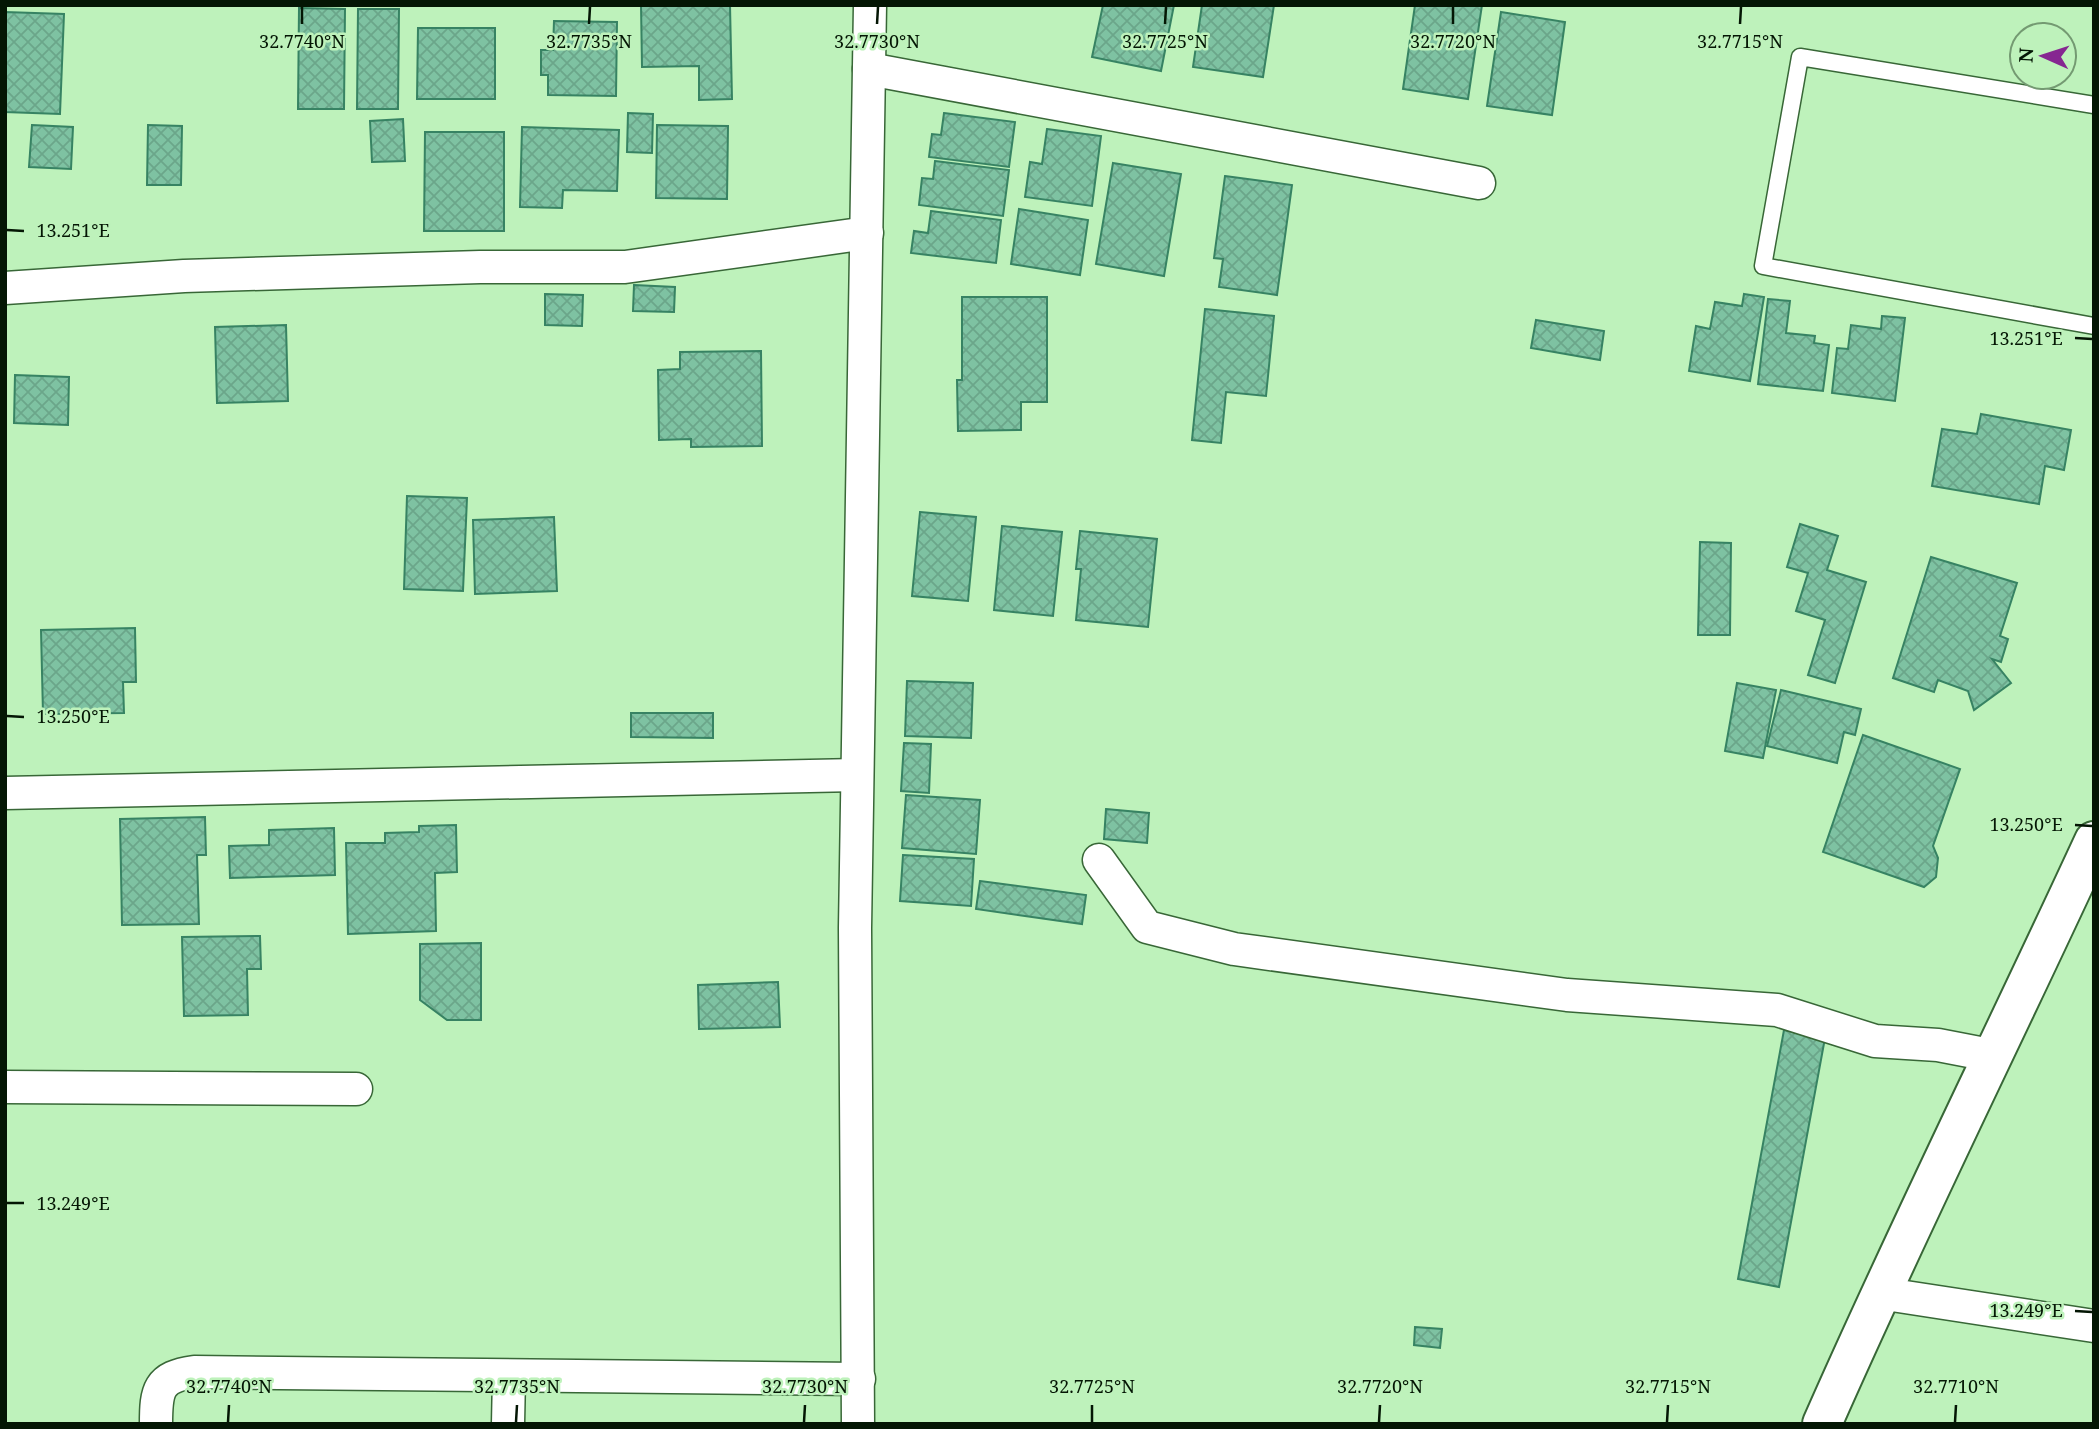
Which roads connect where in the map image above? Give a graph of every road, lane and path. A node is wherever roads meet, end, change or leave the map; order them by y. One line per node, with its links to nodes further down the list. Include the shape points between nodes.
1 (870, 5): 2 (street)
2 (869, 69): 4 (street); 5 (street)
3 (2094, 105): 7 (lane, via 1800,57 1763,266)
4 (1479, 183)
5 (867, 233): 6 (street, via 625,267 184,276); 8 (street)
6 (5, 288)
7 (2094, 326)
8 (857, 775): 9 (street); 18 (street)
9 (5, 793)
10 (2094, 841): 12 (main road)
11 (1099, 860): 12 (street, via 1147,927 1234,949 1567,995 1777,1010 1875,1041 1938,1045)
12 (1995, 1056): 15 (main road)
13 (5, 1087): 14 (street)
14 (356, 1088)
15 (1879, 1293): 16 (street); 22 (main road)
16 (2094, 1325)
17 (509, 1376): 18 (street); 19 (street, via 174,1375 162,1385 156,1399); 20 (street)
18 (859, 1379): 21 (street)
19 (156, 1424)
20 (508, 1424)
21 (858, 1424)
22 (1822, 1424)

